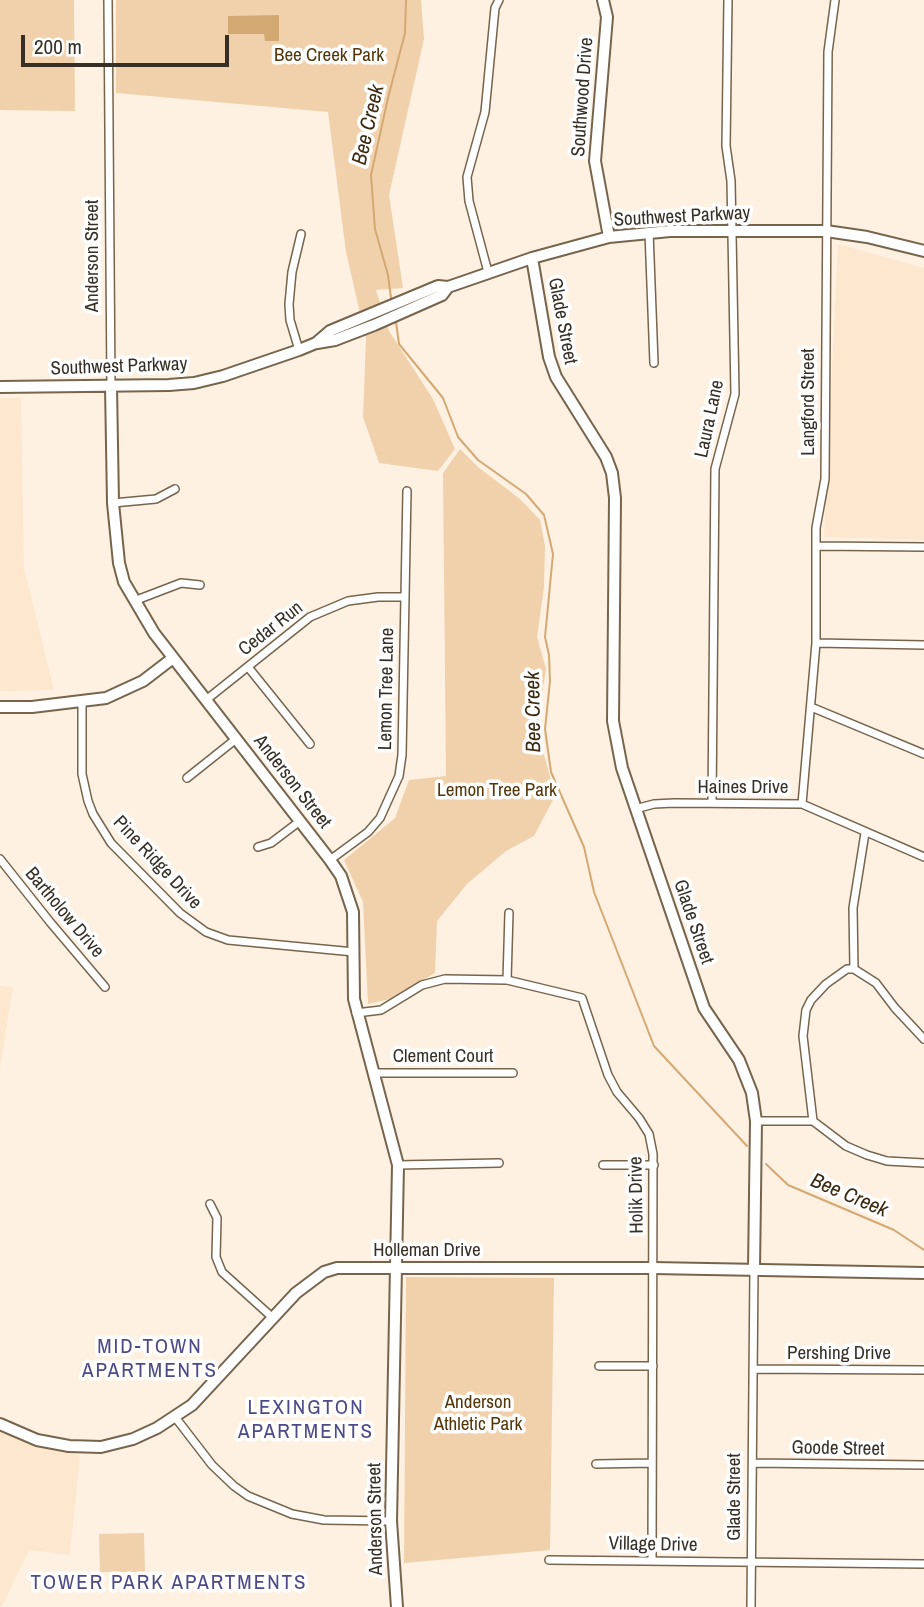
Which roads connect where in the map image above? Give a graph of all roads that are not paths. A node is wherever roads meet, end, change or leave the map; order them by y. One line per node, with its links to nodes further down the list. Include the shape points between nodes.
1 (108, 0): 16 (street, Anderson Street)
2 (499, 0): 13 (street, via 485,112 467,186)
3 (603, 0): 10 (street, Southwood Drive, via 607,17 595,161)
4 (728, 0): 6 (street, Laura Lane)
5 (835, 0): 7 (street, Langford Street, via 828,52)
6 (730, 230): 7 (street, Southwest Parkway); 8 (street, Southwest Parkway); 38 (street, Laura Lane, via 735,394 715,469)
7 (826, 231): 11 (street, Southwest Parkway); 21 (street, Langford Street, via 825,478)
8 (649, 232): 10 (street, Southwest Parkway); 15 (street)
9 (301, 234): 14 (street, via 289,304)
10 (609, 237): 12 (street, Southwest Parkway)
11 (924, 251)
12 (532, 258): 13 (street, Southwest Parkway); 40 (street, Glade Street, via 556,377 612,473 613,721)
13 (488, 272): 14 (street, Southwest Parkway, via 448,287 438,286 330,331)
14 (299, 350): 16 (street, Southwest Parkway, via 194,383)
15 (654, 363)
16 (111, 386): 17 (street, Southwest Parkway); 20 (street, Anderson Street)
17 (0, 387)
18 (175, 489): 20 (street, via 156,499)
19 (407, 491): 24 (street, Lemon Tree Lane)
20 (113, 503): 25 (street, Anderson Street, via 119,564)
21 (817, 546): 22 (street); 26 (street, Langford Street)
22 (924, 547)
23 (200, 585): 25 (street, via 181,583)
24 (404, 597): 29 (street, Cedar Run, via 360,598 323,610); 46 (street, Lemon Tree Lane, via 400,776 380,818)
25 (133, 601): 28 (street, Anderson Street)
26 (816, 643): 27 (street); 33 (street, Langford Street)
27 (924, 645)
28 (173, 657): 30 (street, Anderson Street); 31 (street, via 127,690)
29 (248, 667): 30 (street, Cedar Run); 35 (street)
30 (206, 700): 34 (street, Anderson Street)
31 (82, 702): 32 (street); 48 (street, Pine Ridge Drive, via 82,774 93,814 111,843 180,913 206,932 228,940)
32 (0, 707)
33 (811, 707): 36 (street); 39 (street, Langford Street)
34 (236, 739): 37 (street); 41 (street, Anderson Street)
35 (310, 744)
36 (924, 754)
37 (187, 778)
38 (712, 803): 39 (street, Haines Drive); 40 (street, Haines Drive, via 654,804)
39 (802, 804): 42 (street, Haines Drive)
40 (635, 809): 56 (street, Glade Street, via 704,1009 739,1060 749,1082)
41 (300, 821): 43 (street, via 271,843); 46 (street, Anderson Street)
42 (865, 833): 44 (street, Haines Drive); 49 (street, via 853,908)
43 (258, 846)
44 (924, 857)
45 (0, 859): 51 (street, Bartholow Drive)
46 (330, 860): 48 (street, Anderson Street, via 351,902)
47 (509, 913): 50 (street)
48 (354, 952): 52 (street, Anderson Street)
49 (854, 969): 53 (street, via 876,983); 57 (street, via 826,984 806,1010 803,1036)
50 (508, 980): 52 (street, Holik Drive, via 436,980 382,1010); 62 (street, Holik Drive, via 582,998 608,1076 649,1134)
51 (105, 987)
52 (356, 1013): 54 (street, Anderson Street)
53 (924, 1039)
54 (373, 1073): 55 (street, Clement Court); 60 (street, Anderson Street)
55 (513, 1073)
56 (756, 1121): 57 (street); 66 (street, Glade Street)
57 (813, 1121): 59 (street, via 846,1146 867,1155)
58 (499, 1163): 60 (street)
59 (924, 1163)
60 (398, 1165): 65 (street, Anderson Street)
61 (603, 1165): 62 (street)
62 (654, 1165): 64 (street, Holik Drive)
63 (210, 1204): 68 (street, via 217,1218 216,1257 222,1272)
64 (653, 1268): 65 (street, Holleman Drive); 66 (street, Holleman Drive); 70 (street, Holik Drive)
65 (397, 1269): 68 (street, Holleman Drive, via 324,1272); 79 (street, Anderson Street)
66 (754, 1269): 67 (street, Holleman Drive); 71 (street, Glade Street)
67 (924, 1273)
68 (273, 1318): 73 (street, Holleman Drive, via 192,1405)
69 (599, 1366): 70 (street)
70 (653, 1366): 75 (street, Holik Drive)
71 (753, 1369): 72 (street, Pershing Drive); 77 (street, Glade Street)
72 (924, 1370)
73 (175, 1417): 74 (street, Holleman Drive, via 133,1439 102,1447 37,1440); 79 (street, via 212,1465 248,1496 292,1514 324,1520)
74 (0, 1424)
75 (652, 1463): 76 (street); 81 (street, Holik Drive)
76 (596, 1464)
77 (752, 1464): 78 (street, Goode Street); 82 (street, Glade Street)
78 (924, 1465)
79 (391, 1521): 84 (street, Anderson Street)
80 (549, 1560): 81 (street, Village Drive)
81 (652, 1561): 82 (street, Village Drive)
82 (752, 1562): 83 (street, Village Drive); 85 (street, Glade Street)
83 (924, 1564)
84 (397, 1607)
85 (751, 1607)

